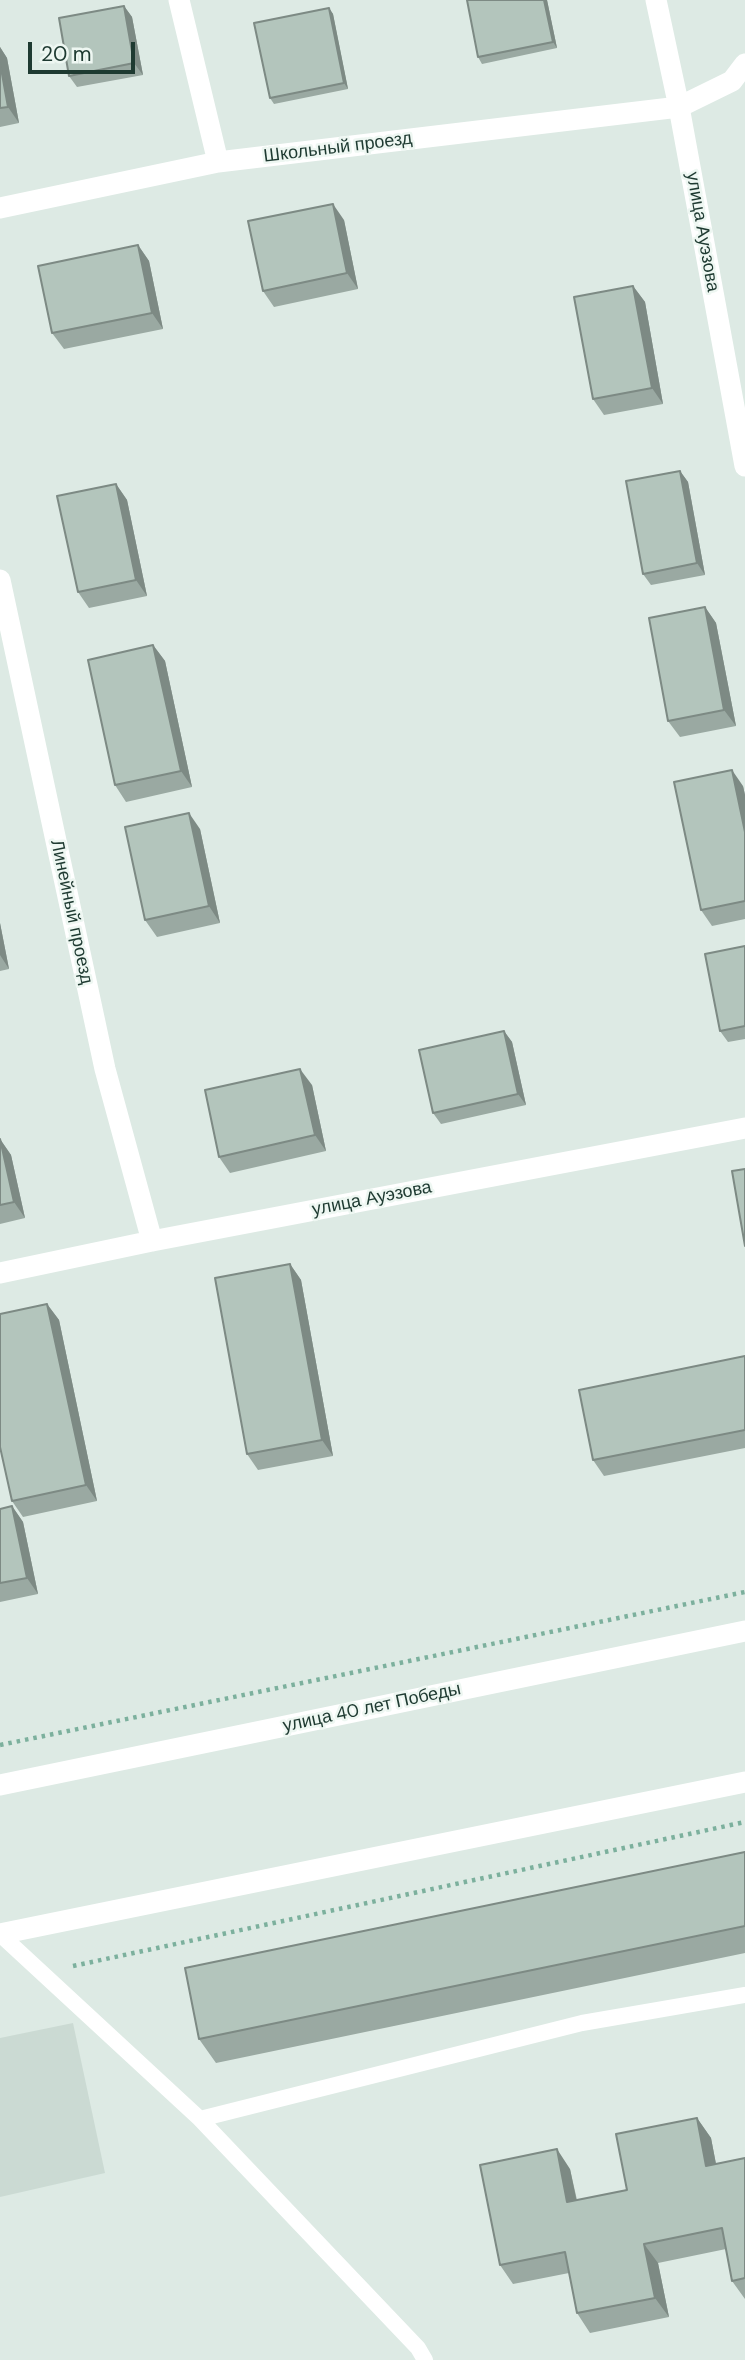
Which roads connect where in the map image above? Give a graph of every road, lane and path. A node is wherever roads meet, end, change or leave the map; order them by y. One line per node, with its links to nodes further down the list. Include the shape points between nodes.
1 (178, 0): 5 (street)
2 (656, 0): 4 (street, улица Ауэзова)
3 (741, 74): 4 (street)
4 (679, 107): 5 (street, Школьный проезд); 7 (street, улица Ауэзова)
5 (218, 162): 6 (street, Школьный проезд)
6 (0, 208)
7 (745, 466)
8 (0, 580): 10 (street, Линейный проезд, via 105,1069)
9 (745, 1128): 10 (street, улица Ауэзова)
10 (152, 1241): 11 (street, улица Ауэзова)
11 (0, 1273)
12 (745, 1592): 14 (path)
13 (745, 1631): 16 (street, улица 40 лет Победы)
14 (0, 1745)
15 (745, 1782): 18 (street)
16 (0, 1785)
17 (745, 1822): 19 (path)
18 (0, 1934): 19 (lane)
19 (42, 1972): 21 (lane)
20 (745, 1995): 21 (lane, via 582,2023)
21 (200, 2119): 22 (lane)
22 (425, 2360)

